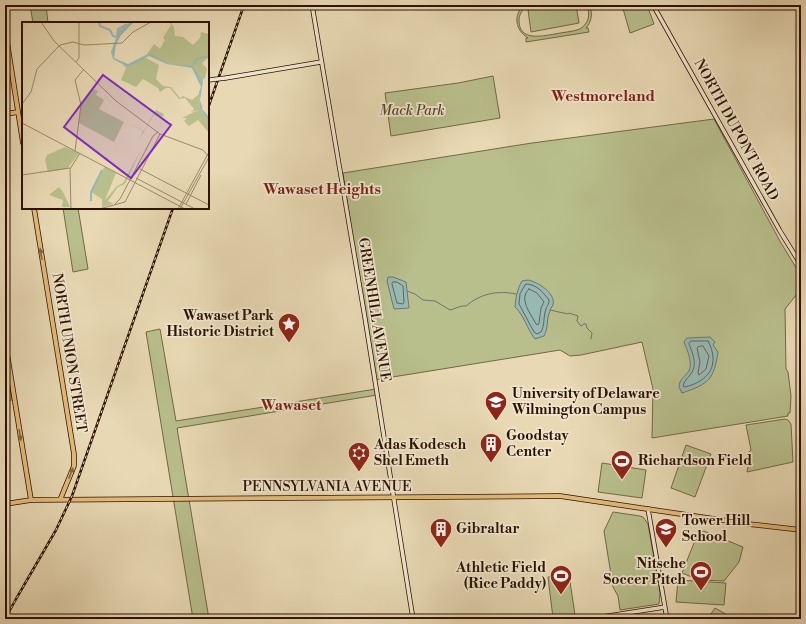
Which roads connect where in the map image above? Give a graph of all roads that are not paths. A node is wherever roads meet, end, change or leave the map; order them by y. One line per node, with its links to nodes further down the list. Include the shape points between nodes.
1 (312, 5): 4 (street, GREENHILL AVENUE)
2 (653, 5): 11 (street, NORTH DUPONT ROAD)
3 (5, 29): 7 (main road)
4 (321, 62): 5 (street, bridge); 13 (street, GREENHILL AVENUE)
5 (209, 80)
6 (22, 111): 7 (street)
7 (18, 112): 8 (main road); 9 (main road)
8 (5, 114)
9 (22, 137)
10 (34, 209): 15 (main road, NORTH UNION STREET, one-way to 10, via 74,466 74,454)
11 (801, 265)
12 (5, 341): 14 (main road, one-way to 14)
13 (393, 497): 15 (main road, PENNSYLVANIA AVENUE); 17 (main road, PENNSYLVANIA AVENUE, via 560,496); 20 (street, GREENHILL AVENUE)
14 (31, 500): 15 (main road, PENNSYLVANIA AVENUE); 16 (main road, PENNSYLVANIA AVENUE)
15 (60, 500)
16 (5, 504)
17 (648, 509): 18 (main road, PENNSYLVANIA AVENUE); 19 (street)
18 (801, 530)
19 (665, 607): 21 (street); 22 (street)
20 (413, 619)
21 (589, 619)
22 (667, 619)

